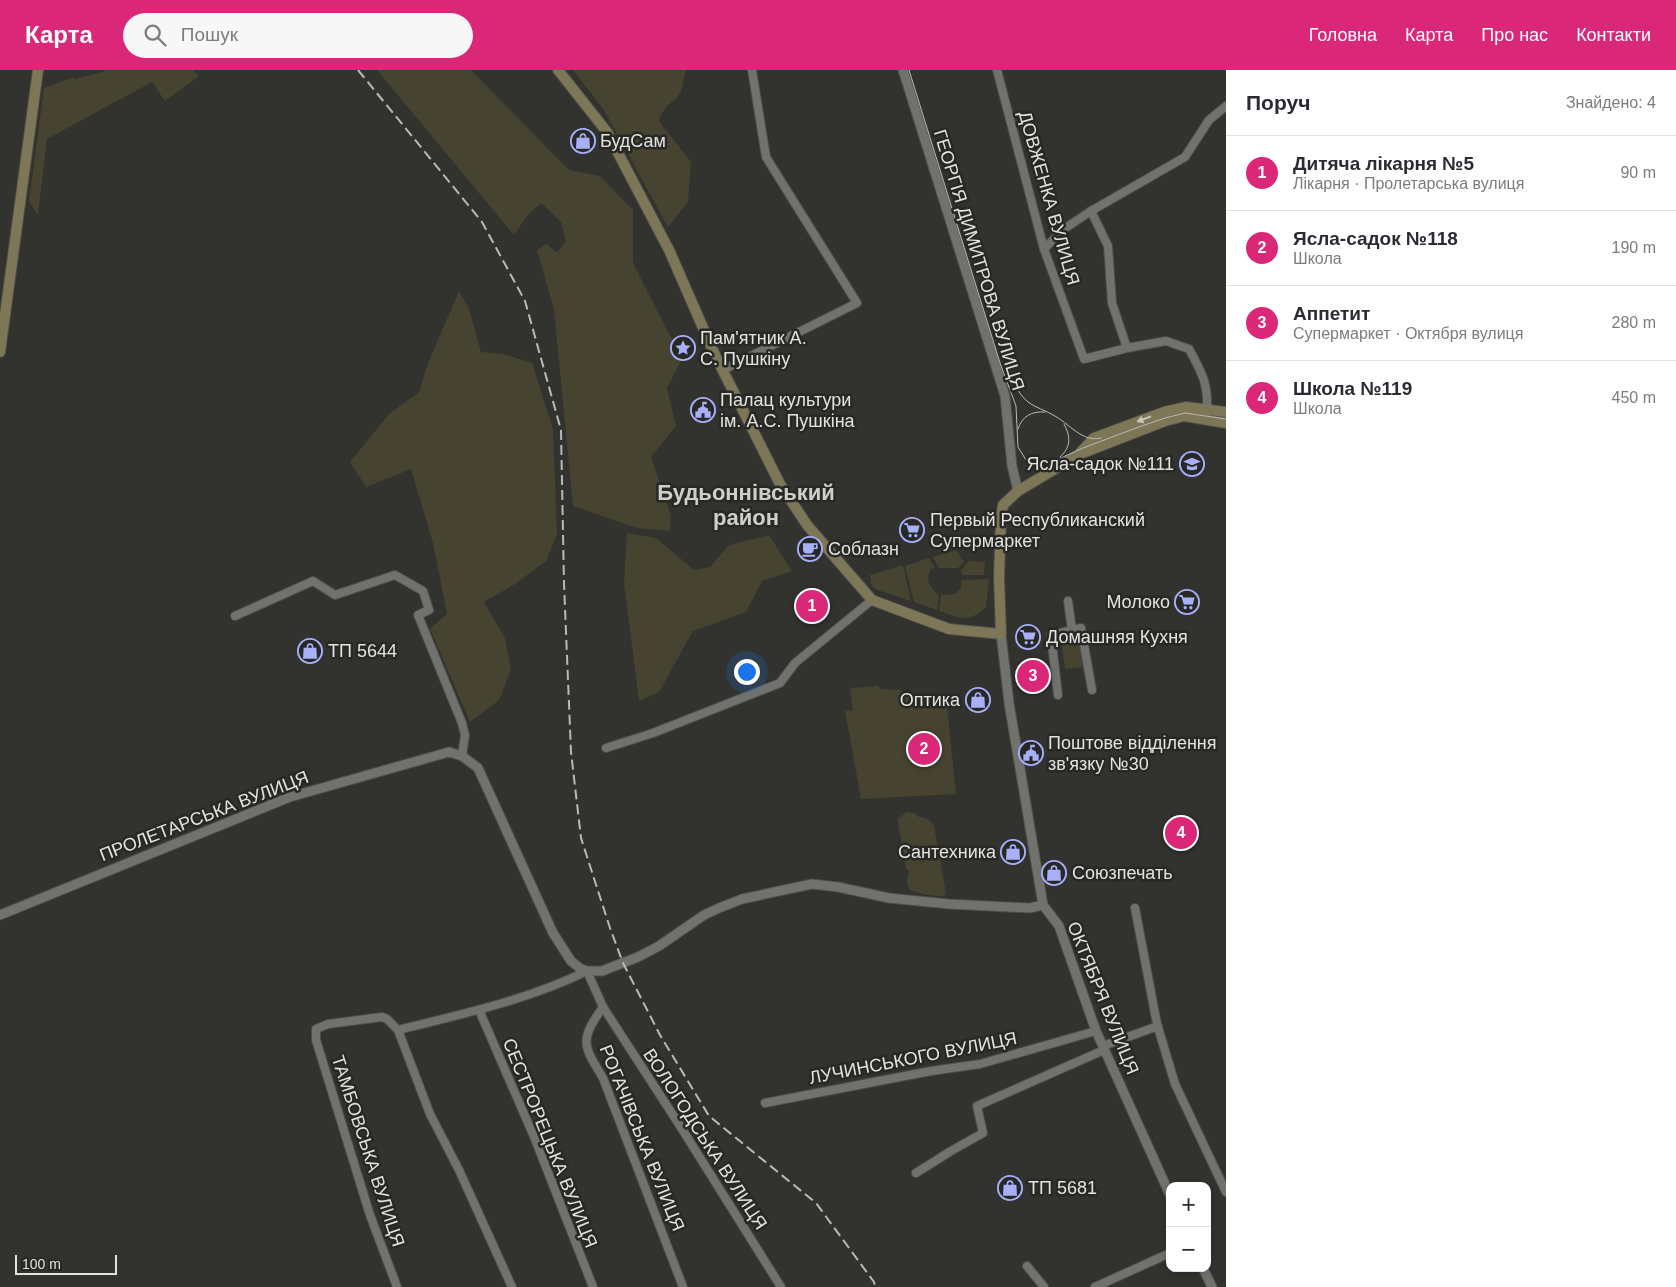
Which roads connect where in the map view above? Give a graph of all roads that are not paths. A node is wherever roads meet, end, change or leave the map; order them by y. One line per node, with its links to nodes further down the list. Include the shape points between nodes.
1 (38, 70): 10 (main road)
2 (558, 70): 11 (main road, via 607,132 669,250)
3 (752, 70): 11 (street, via 766,157 857,303)
4 (903, 70): 15 (street, ГЕОРГІЯ ДИМИТРОВА ВУЛИЦЯ, via 1005,396 1012,466)
5 (997, 70): 8 (street, ДОВЖЕНКА ВУЛИЦЯ)
6 (1226, 106): 7 (street, via 1209,120 1185,157)
7 (1091, 211): 8 (street, via 1064,228); 9 (street, via 1108,246 1112,303)
8 (1044, 249): 9 (street, ДОВЖЕНКА ВУЛИЦЯ, via 1084,359)
9 (1126, 348): 13 (street, ДОВЖЕНКА ВУЛИЦЯ, via 1166,341 1189,349 1204,375 1208,402)
10 (0, 352)
11 (722, 370): 16 (main road, via 780,484 799,514)
12 (1226, 412): 13 (main road)
13 (1206, 414): 14 (main road); 15 (main road, via 1165,421 1080,454)
14 (1226, 422)
15 (1018, 491): 20 (main road, via 1003,505 1001,519)
16 (872, 600): 20 (main road, via 949,629); 23 (street, via 795,663 780,683)
17 (1068, 600): 19 (street)
18 (235, 616): 24 (street, via 313,581 335,595 395,575 423,591 429,610 418,615 462,723 465,734)
19 (1072, 630): 21 (street, via 1081,628); 22 (street, via 1051,635)
20 (1001, 634): 25 (street, ОКТЯБРЯ ВУЛИЦЯ, via 1009,703)
21 (1092, 690)
22 (1058, 695)
23 (606, 748)
24 (462, 756): 27 (street, ПРОЛЕТАРСЬКА ВУЛИЦЯ, via 449,752 290,797); 28 (street, via 478,768 553,933 571,961)
25 (1044, 905): 28 (street, via 1030,908 949,904 889,898 812,884 742,899 718,908 638,957 602,971); 33 (street, ОКТЯБРЯ ВУЛИЦЯ, via 1059,926)
26 (1134, 908): 31 (street)
27 (0, 915)
28 (588, 971): 29 (street); 30 (street, via 561,984)
29 (603, 1007): 45 (street, РОГАЧІВСЬКА ВУЛИЦЯ, via 590,1025 586,1047 603,1078); 46 (street, ВОЛОГОДСЬКА ВУЛИЦЯ)
30 (479, 1010): 32 (street); 44 (street, СЕСТРОРЕЦЬКА ВУЛИЦЯ, via 535,1139)
31 (1158, 1026): 34 (street); 38 (street, via 1175,1084)
32 (398, 1030): 42 (street, ТАМБОВСЬКА ВУЛИЦЯ, via 382,1017 320,1026 316,1030 316,1040 370,1215); 43 (street, via 430,1114)
33 (1096, 1031): 34 (street, ОКТЯБРЯ ВУЛИЦЯ); 35 (street, ЛУЧИНСЬКОГО ВУЛИЦЯ, via 980,1064)
34 (1103, 1048): 36 (street, via 977,1106 983,1133); 37 (street, ОКТЯБРЯ ВУЛИЦЯ)
35 (765, 1103)
36 (916, 1174)
37 (1166, 1186)
38 (1226, 1192)
39 (1166, 1254): 48 (street)
40 (1027, 1266): 47 (street)
41 (1205, 1272): 49 (street)
42 (397, 1287)
43 (512, 1287)
44 (593, 1287)
45 (683, 1287)
46 (781, 1287)
47 (1044, 1287)
48 (1095, 1287)
49 (1212, 1287)

